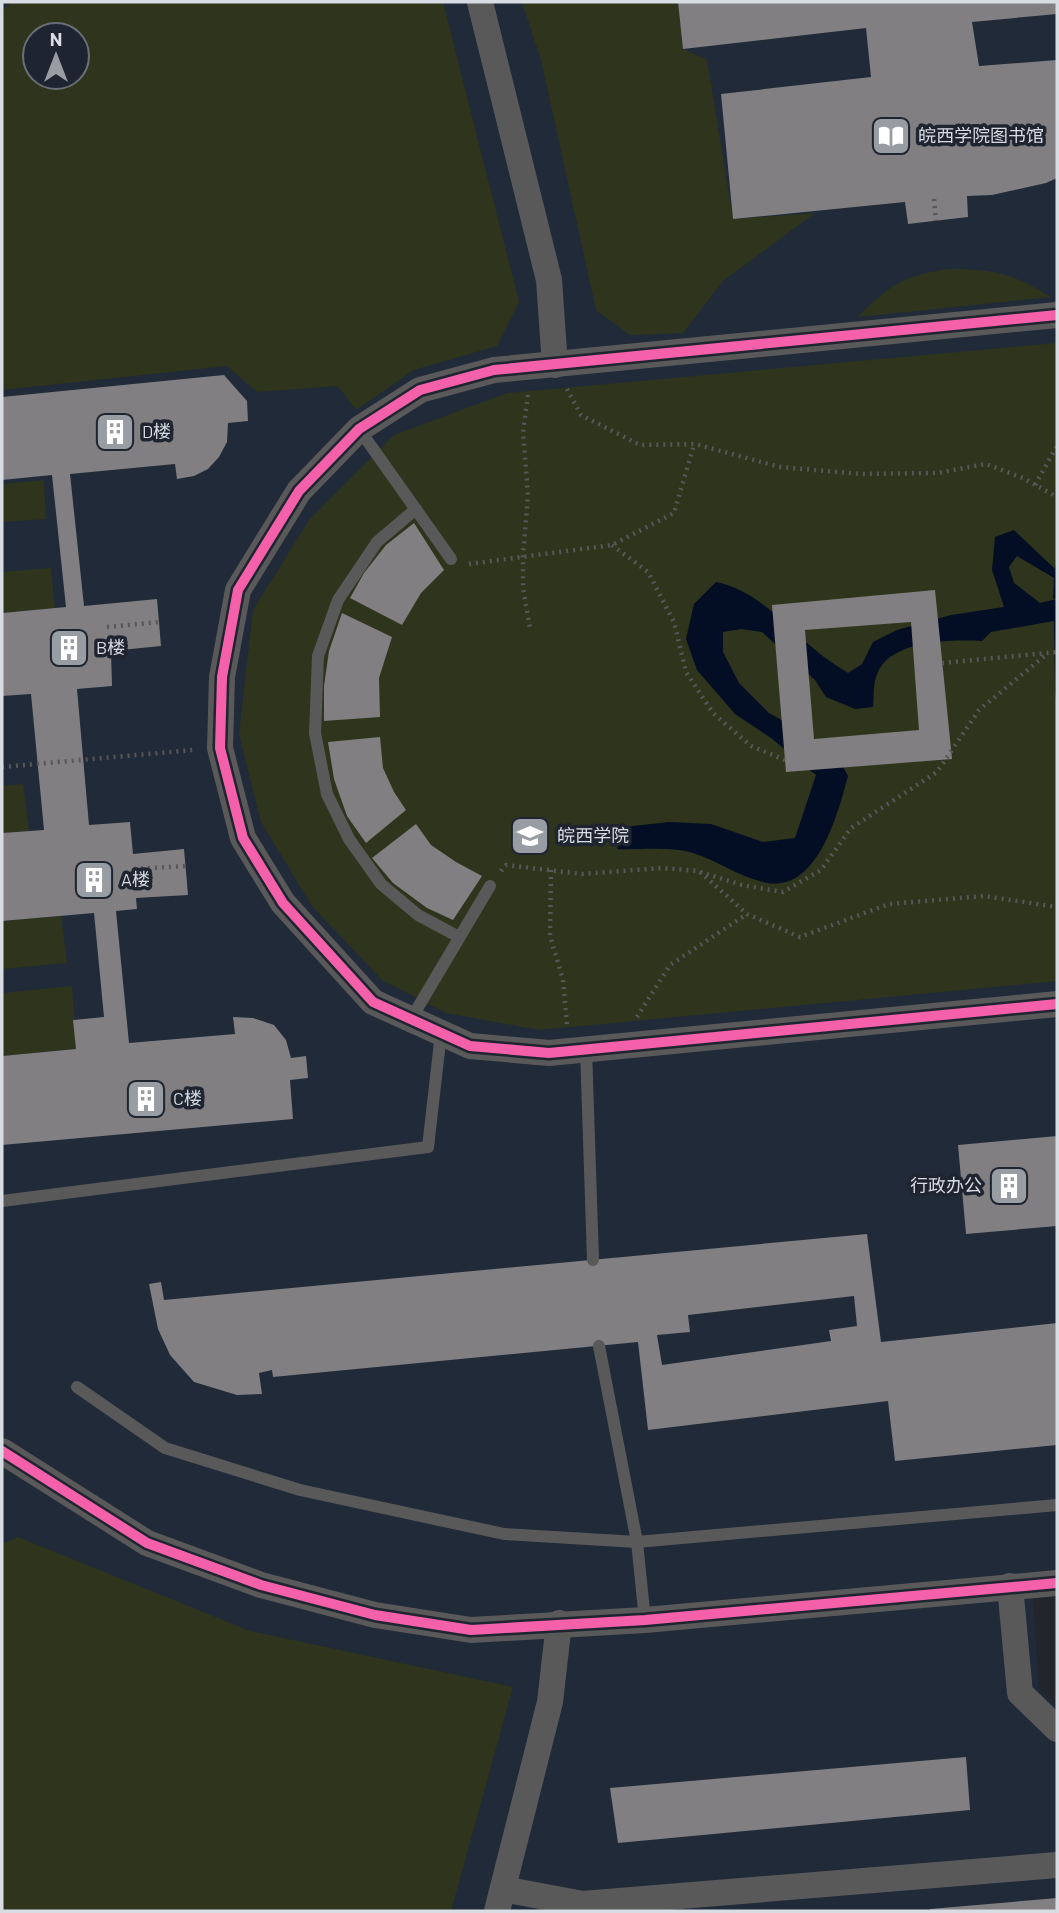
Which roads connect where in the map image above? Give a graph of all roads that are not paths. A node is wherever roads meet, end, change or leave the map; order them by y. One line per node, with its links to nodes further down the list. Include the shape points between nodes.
1 (480, 2): 3 (street, via 549,280)
2 (1057, 316): 3 (street)
3 (543, 366): 4 (street, via 494,370 420,390)
4 (359, 429): 5 (lane); 10 (street, via 299,491 238,590 222,677 220,748 243,838 283,903 373,1002)
5 (416, 509): 6 (lane); 8 (lane, via 377,542 338,600 318,656 316,733 327,794 349,839 381,884 418,915)
6 (451, 559)
7 (490, 886): 8 (lane)
8 (459, 937): 10 (lane)
9 (1057, 1004): 12 (street)
10 (411, 1019): 11 (street)
11 (441, 1033): 12 (street, via 470,1046 549,1053); 13 (lane, via 428,1147)
12 (578, 1050): 14 (lane)
13 (2, 1201)
14 (593, 1260)
15 (599, 1346): 19 (lane)
16 (77, 1387): 19 (lane, via 165,1448 300,1490 504,1534)
17 (2, 1451): 23 (street, via 147,1543 261,1586 375,1615 471,1630)
18 (1057, 1505): 19 (lane)
19 (637, 1542): 22 (lane)
20 (1057, 1583): 21 (street)
21 (1010, 1587): 22 (street); 24 (street, via 1020,1693)
22 (645, 1620): 23 (street)
23 (559, 1623): 26 (street, via 550,1702)
24 (1057, 1729)
25 (1057, 1865): 27 (street)
26 (500, 1900): 27 (street, via 583,1904)
27 (754, 1900)

